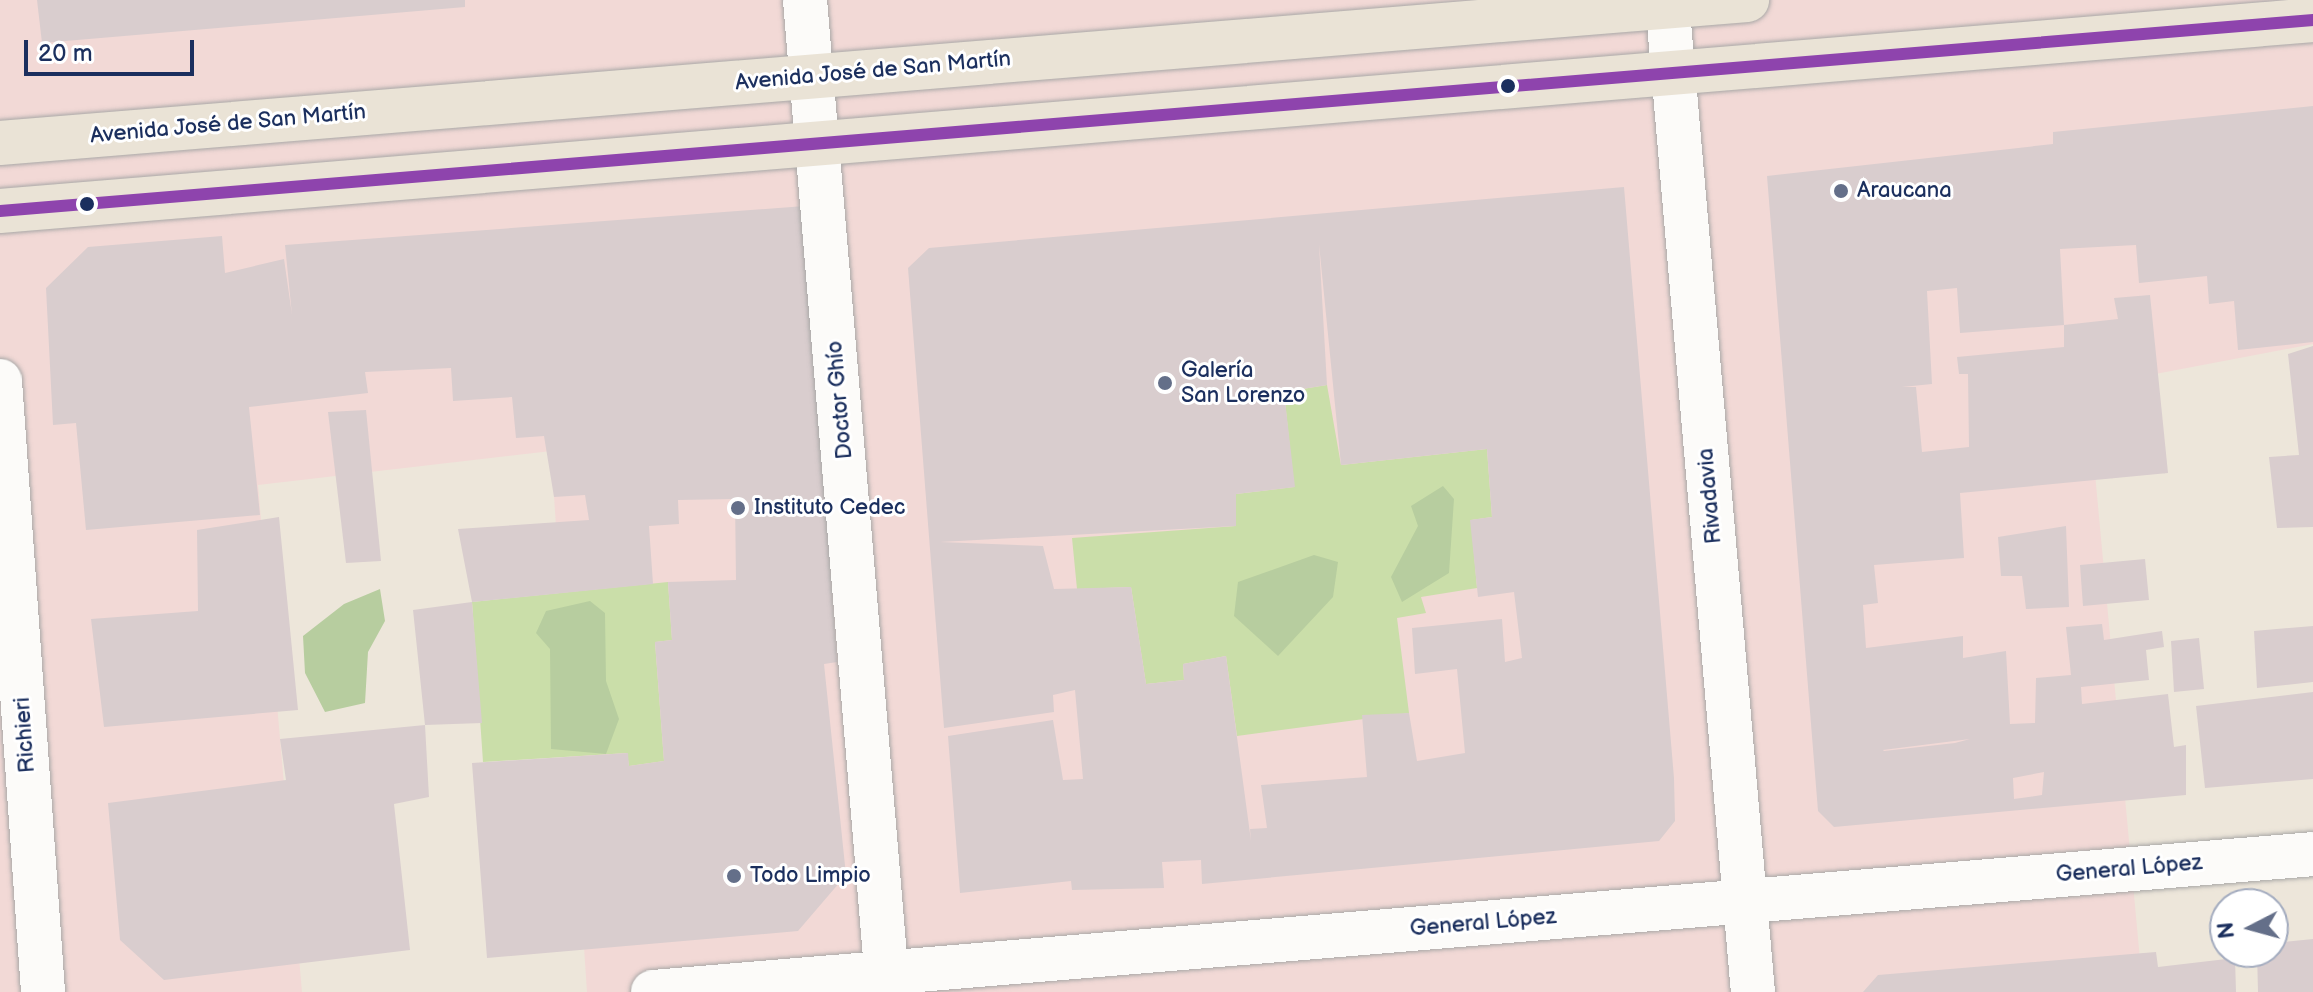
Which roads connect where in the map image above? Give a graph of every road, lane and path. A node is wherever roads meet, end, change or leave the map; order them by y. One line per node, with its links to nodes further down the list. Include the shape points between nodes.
1 (805, 0): 6 (street, Doctor Ghío)
2 (1747, 0): 3 (main road, Avenida José de San Martín)
3 (1668, 4): 5 (street, Rivadavia); 6 (main road, Avenida José de San Martín)
4 (2313, 20): 5 (main road)
5 (1674, 73): 8 (main road); 12 (street, Rivadavia)
6 (812, 76): 7 (main road, Avenida José de San Martín); 8 (street, Doctor Ghío)
7 (0, 143)
8 (820, 143): 9 (main road); 13 (street, Doctor Ghío)
9 (0, 211)
10 (0, 381): 14 (street, Richieri)
11 (2313, 854): 12 (street, General López)
12 (1746, 900): 13 (street, General López); 16 (street, Rivadavia)
13 (887, 983): 15 (street, General López)
14 (43, 992)
15 (653, 992)
16 (1753, 992)

